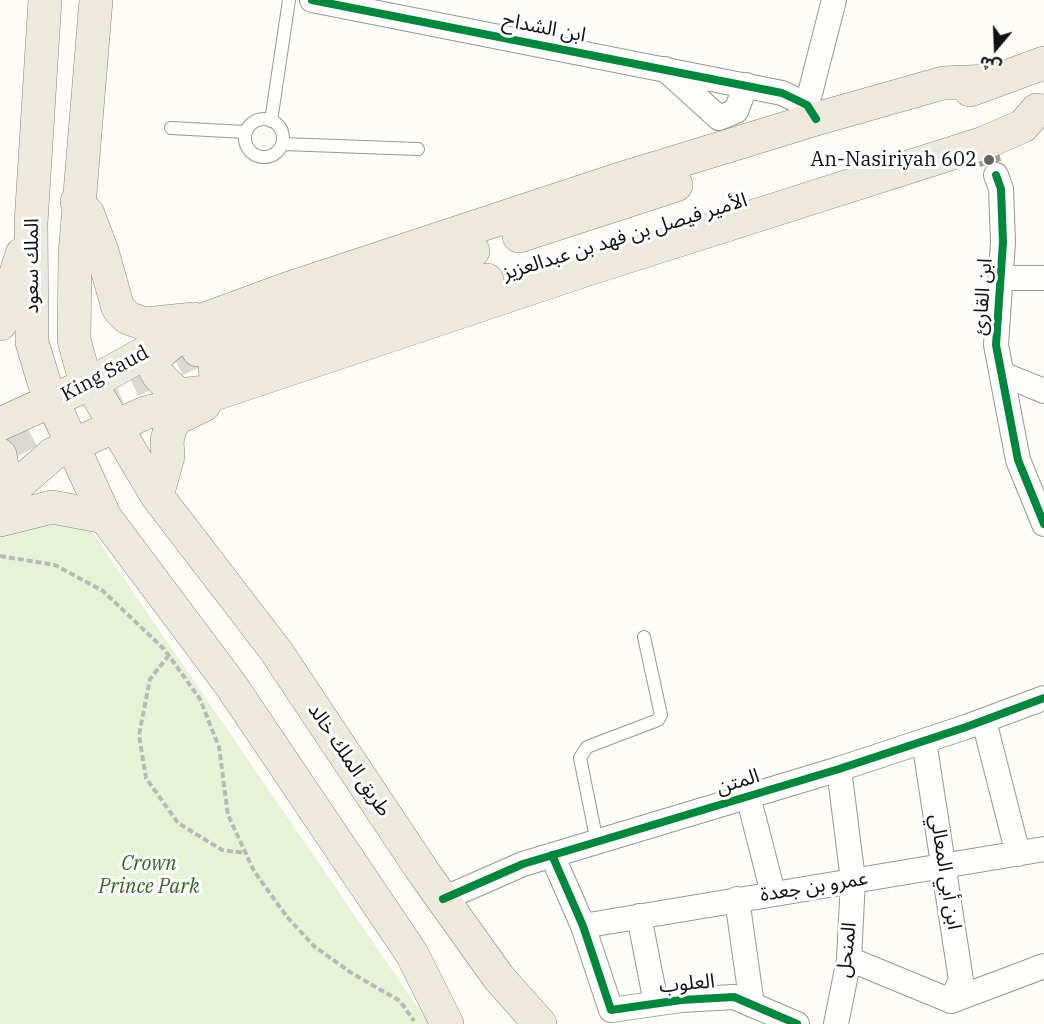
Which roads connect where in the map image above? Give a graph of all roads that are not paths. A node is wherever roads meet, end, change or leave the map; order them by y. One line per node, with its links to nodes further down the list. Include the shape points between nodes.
1 (45, 0): 19 (main road, الملك سعود)
2 (96, 0): 18 (main road)
3 (290, 0): 12 (lane)
4 (312, 0): 7 (street, ابن الشداح)
5 (834, 0): 11 (street)
6 (1044, 63): 8 (main road, الأمير فيصل بن فهد بن عبدالعزيز)
7 (664, 68): 9 (street, ابن الشداح); 9 (street, via 719,118 736,111)
8 (990, 81): 10 (main road, الأمير فيصل بن فهد بن عبدالعزيز, via 897,120 818,141 441,262 206,360 354,321); 11 (main road, الأمير فيصل بن فهد بن عبدالعزيز, via 943,83)
9 (746, 85): 11 (street, ابن الشداح, via 782,93)
10 (1040, 108): 25 (main road, الأمير فيصل بن فهد بن عبدالعزيز, via 1023,126 984,143 585,270)
11 (812, 112): 22 (main road, الأمير فيصل بن فهد بن عبدالعزيز)
12 (271, 121): 14 (lane, via 264,118 252,123); 15 (lane, via 282,132)
13 (171, 128): 14 (lane)
14 (245, 132): 15 (lane, via 245,145 264,158 276,154)
15 (283, 144): 16 (lane)
16 (418, 149)
17 (996, 175): 20 (street, ابن القارئ, via 1002,221)
18 (77, 202): 22 (main road, via 88,214 118,308 128,318 145,324); 26 (main road, via 75,340 82,369)
19 (31, 223): 23 (main road); 28 (main road, الملك سعود, via 32,342)
20 (1001, 278): 21 (street); 24 (street, ابن القارئ, via 996,345)
21 (1044, 278)
22 (208, 318): 25 (main road, via 156,354 158,376 178,395); 26 (main road, King Saud)
23 (0, 324)
24 (1002, 374): 27 (street); 38 (street, ابن القارئ, via 1018,460)
25 (275, 375): 30 (main road); 34 (main road, via 177,418 167,440 168,456)
26 (91, 383): 28 (main road, King Saud); 30 (main road)
27 (1044, 391)
28 (53, 402): 29 (main road, King Saud); 31 (main road, الملك سعود)
29 (0, 424)
30 (114, 425): 31 (main road); 34 (main road)
31 (73, 444): 35 (main road, via 53,454); 36 (main road, الملك سعود)
32 (0, 455): 33 (main road)
33 (0, 481)
34 (158, 496): 52 (main road, طريق الملك خالد, via 276,651)
35 (0, 500)
36 (105, 517): 37 (main road, via 52,507); 61 (main road, via 230,684 412,954)
37 (0, 519)
38 (1044, 524)
39 (644, 637): 45 (lane, via 661,716 587,747 580,758)
40 (1044, 698): 41 (street, المتن)
41 (984, 721): 42 (street, المتن); 47 (street)
42 (924, 741): 43 (street, المتن); 49 (street, ابن أبي المعالي)
43 (838, 769): 44 (street, المتن); 50 (street, المنحل)
44 (748, 796): 45 (street, المتن); 51 (street)
45 (597, 843): 48 (street, المتن)
46 (1044, 849): 47 (street, عمرو بن جعدة)
47 (1018, 854): 49 (street, عمرو بن جعدة)
48 (552, 855): 52 (street, المتن); 55 (street)
49 (945, 866): 50 (street, عمرو بن جعدة); 58 (street, ابن أبي المعالي, via 961,980)
50 (853, 880): 51 (street, عمرو بن جعدة); 56 (street, المنحل)
51 (772, 893): 53 (street, عمرو بن جعدة)
52 (443, 899): 62 (main road, طريق الملك خالد, via 499,978)
53 (737, 899): 54 (street, عمرو بن جعدة); 60 (street)
54 (639, 916): 55 (street, عمرو بن جعدة); 59 (street)
55 (583, 926): 59 (street, العلوب, via 611,1010)
56 (849, 959): 58 (street); 64 (street, المنحل)
57 (1044, 966): 58 (street)
58 (951, 1001)
59 (656, 1003): 60 (street, العلوب, via 734,997)
60 (752, 1005): 63 (street, العلوب)
61 (447, 1024)
62 (540, 1024)
63 (797, 1024)
64 (836, 1024)

